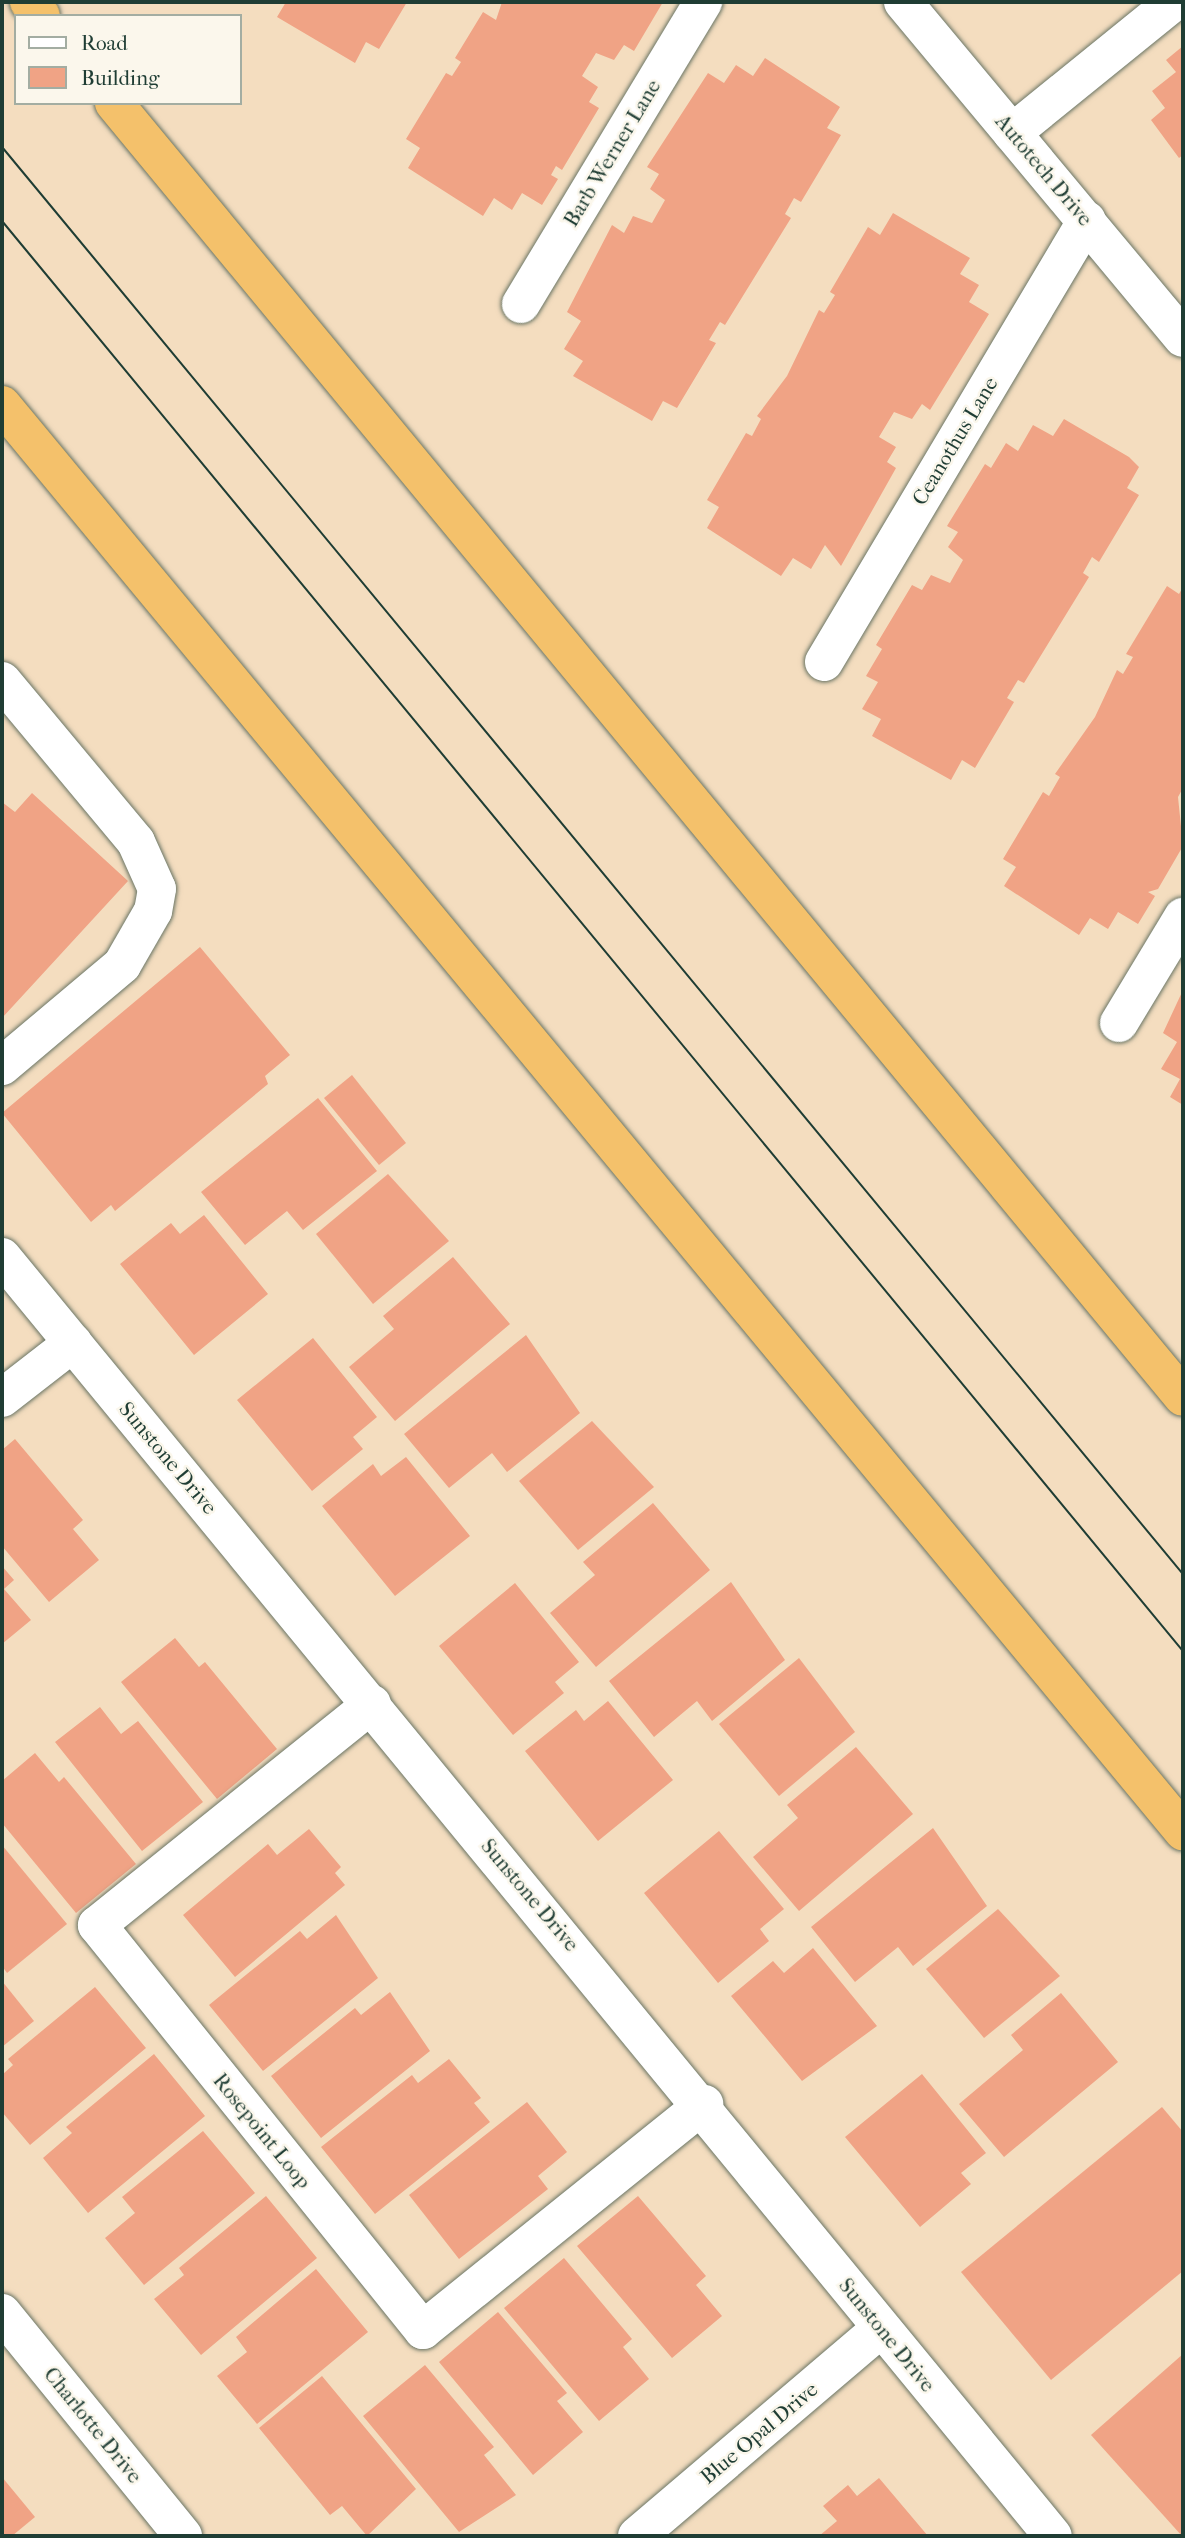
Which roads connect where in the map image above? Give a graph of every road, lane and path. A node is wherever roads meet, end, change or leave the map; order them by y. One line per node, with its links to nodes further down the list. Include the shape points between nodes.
1 (703, 2): 7 (street, Barb Werner Lane)
2 (903, 2): 5 (street, Autotech Drive)
3 (1174, 2): 5 (street)
4 (116, 105): 17 (highway)
5 (1012, 133): 6 (street, Autotech Drive)
6 (1087, 220): 8 (street, Autotech Drive); 10 (street, Ceanothus Lane)
7 (521, 304)
8 (1183, 338)
9 (2, 405): 20 (highway)
10 (824, 662)
11 (2, 681): 14 (street, via 136,842 157,889 153,911 122,965)
12 (1183, 917): 13 (street)
13 (1119, 1023)
14 (2, 1066)
15 (2, 1257): 16 (street, Sunstone Drive)
16 (73, 1343): 18 (street); 19 (street, Sunstone Drive)
17 (1183, 1397)
18 (2, 1398)
19 (372, 1704): 21 (street, Sunstone Drive); 21 (street, Rosepoint Loop, via 97,1925 423,2330)
20 (1183, 1831)
21 (704, 2104): 23 (street, Sunstone Drive)
22 (2, 2313): 24 (street, Charlotte Drive)
23 (880, 2329): 25 (street, Blue Opal Drive); 26 (street, Sunstone Drive)
24 (183, 2536)
25 (637, 2536)
26 (1053, 2536)

